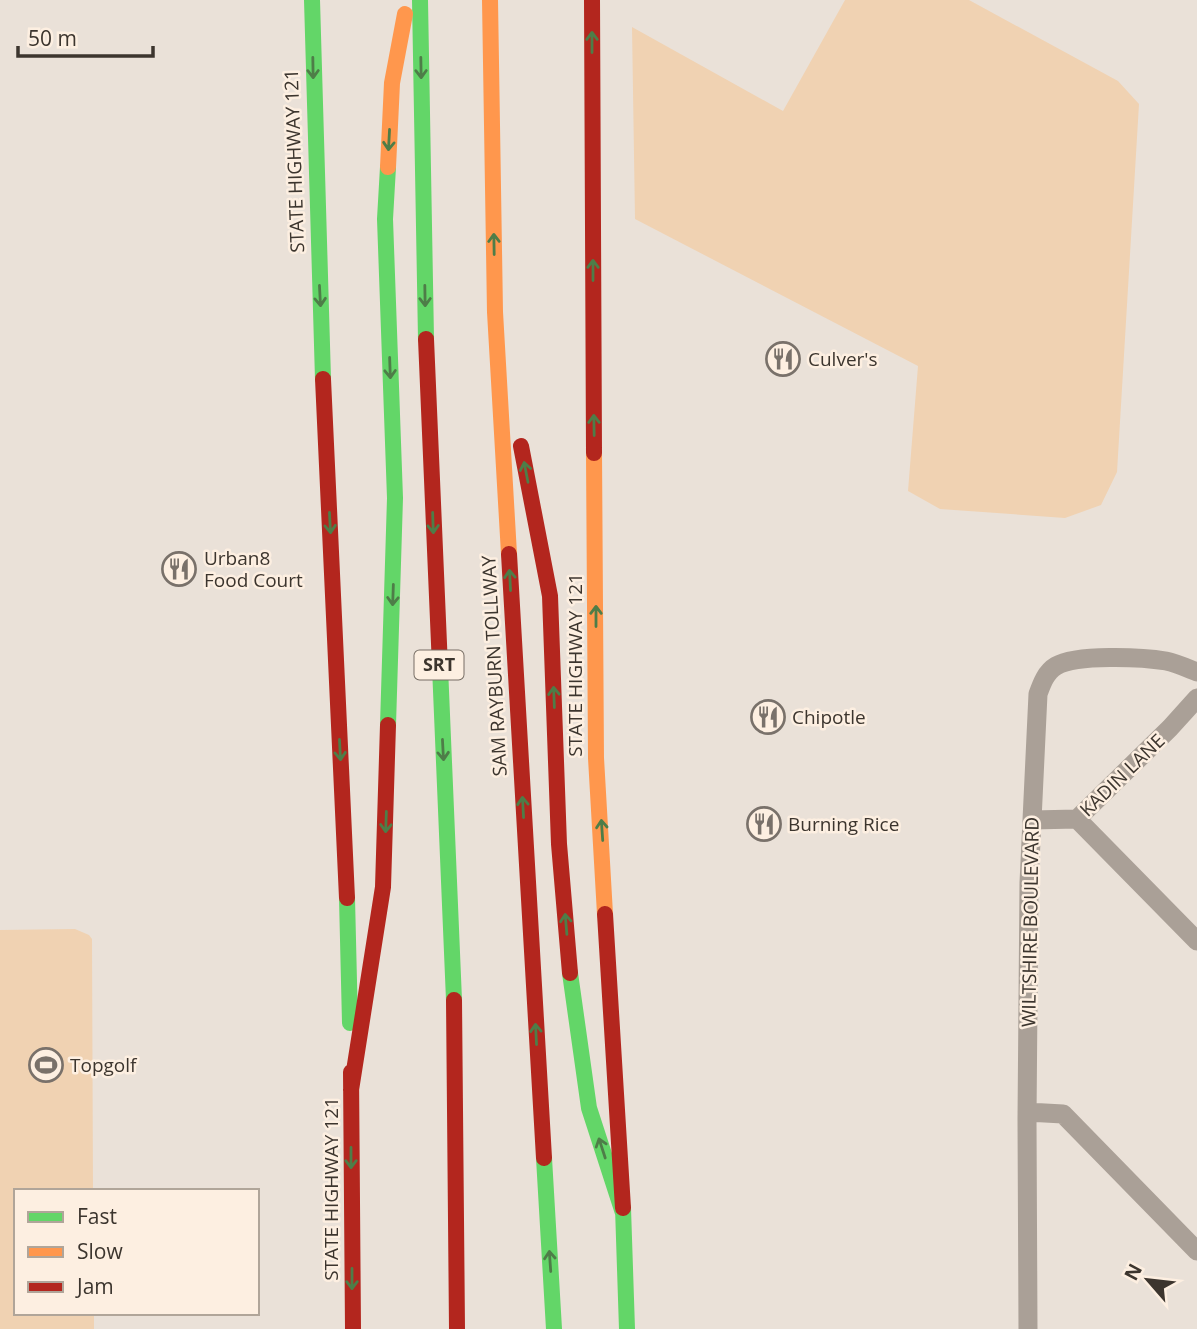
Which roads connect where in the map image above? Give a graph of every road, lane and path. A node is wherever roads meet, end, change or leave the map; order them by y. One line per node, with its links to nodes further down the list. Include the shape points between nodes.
1 (312, 0): 12 (main road, STATE HIGHWAY 121, one-way to 12)
2 (408, 0): 12 (main road, one-way to 12, via 392,83 385,219 395,498 383,887)
3 (420, 0): 17 (main road, SRT, one-way to 17, via 425,309 454,989)
4 (490, 0): 6 (main road, SAM RAYBURN TOLLWAY, one-way to 4)
5 (592, 0): 14 (main road, STATE HIGHWAY 121, one-way to 5, via 596,758)
6 (495, 312): 14 (main road, one-way to 6, via 589,1108 572,995 559,844 550,596); 18 (main road, SAM RAYBURN TOLLWAY, one-way to 6)
7 (1197, 672): 10 (street, WILTSHIRE BOULEVARD, via 1166,662 1127,658 1079,659 1051,669 1037,703)
8 (1197, 698): 9 (street, KADIN LANE)
9 (1077, 819): 10 (street, KADIN LANE); 11 (street)
10 (1032, 820): 13 (street, WILTSHIRE BOULEVARD)
11 (1197, 941)
12 (351, 1090): 16 (main road, STATE HIGHWAY 121, one-way to 16)
13 (1027, 1112): 15 (street, via 1062,1114); 20 (street, WILTSHIRE BOULEVARD)
14 (624, 1213): 19 (main road, STATE HIGHWAY 121)
15 (1197, 1251)
16 (353, 1329)
17 (457, 1329)
18 (554, 1329)
19 (627, 1329)
20 (1028, 1329)

